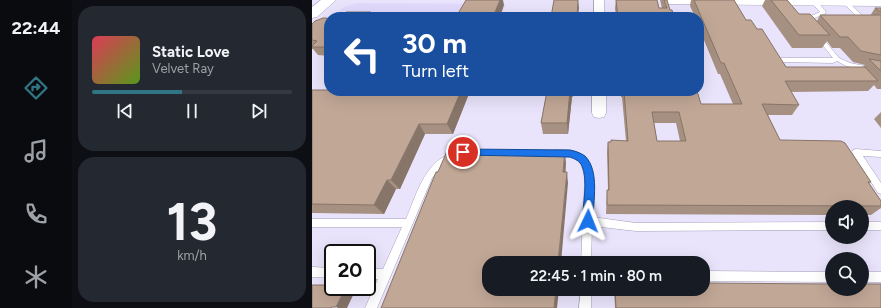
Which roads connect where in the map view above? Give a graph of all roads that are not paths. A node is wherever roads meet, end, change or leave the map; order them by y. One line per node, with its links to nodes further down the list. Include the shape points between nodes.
1 (329, 0): 10 (street)
2 (599, 0): 9 (street)
3 (669, 0): 4 (street)
4 (781, 0): 5 (street)
5 (814, 1): 6 (street); 12 (lane, via 823,13 806,21)
6 (844, 1): 7 (street); 11 (lane)
7 (864, 1): 8 (street)
8 (881, 2)
9 (599, 12)
10 (312, 14)
11 (868, 24)
12 (837, 59): 13 (lane); 14 (lane, via 848,65)
13 (780, 60)
14 (881, 71)
15 (599, 96): 16 (street)
16 (599, 113)
17 (547, 153): 21 (lane, via 570,153 580,157 586,164 589,178)
18 (456, 154): 23 (lane, via 437,166 429,176)
19 (881, 154): 20 (lane, via 856,152)
20 (881, 190)
21 (588, 221): 24 (lane, via 636,227); 27 (lane)
22 (312, 223): 23 (lane)
23 (409, 223): 31 (lane)
24 (825, 226)
25 (869, 226): 26 (lane)
26 (881, 226)
27 (586, 256)
28 (312, 272): 29 (lane)
29 (324, 273)
30 (376, 274): 31 (lane)
31 (385, 274): 37 (lane)
32 (710, 276): 33 (lane)
33 (825, 277)
34 (869, 277): 35 (lane)
35 (881, 277)
36 (586, 296): 38 (lane)
37 (371, 308)
38 (585, 308)

